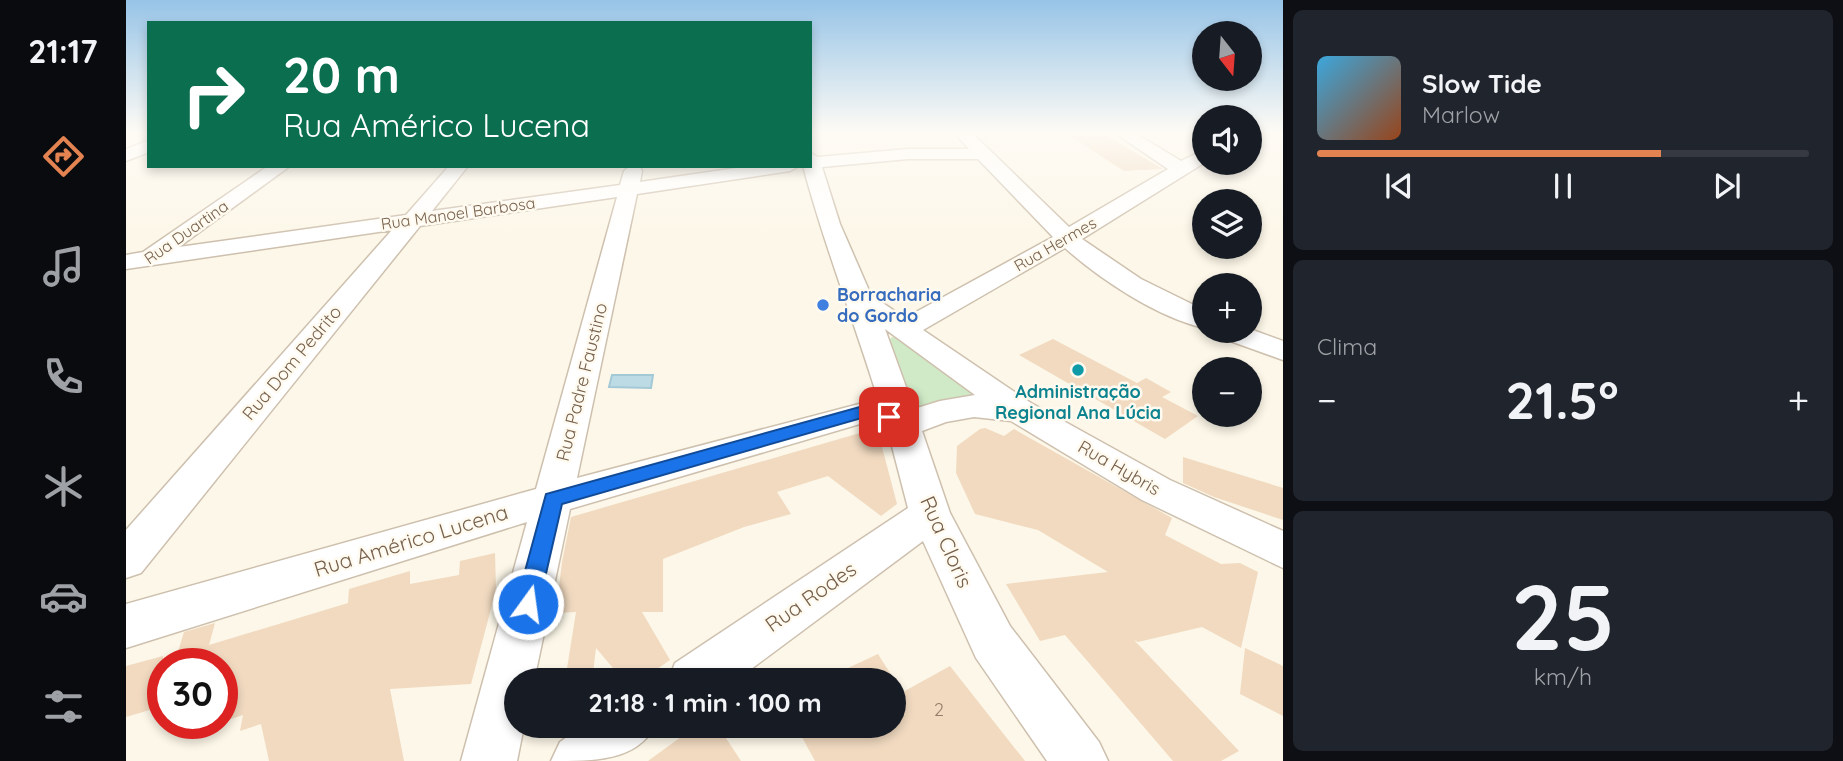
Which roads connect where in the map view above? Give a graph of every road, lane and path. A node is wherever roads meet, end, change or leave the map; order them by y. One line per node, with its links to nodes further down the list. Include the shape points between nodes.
1 (277, 169): 10 (street, Rua Duartina)
2 (457, 169): 8 (street, Rua Dom Pedrito)
3 (754, 169): 7 (street, Rua Manoel Barbosa)
4 (813, 169): 12 (street, Rua Cloris, via 829,224)
5 (998, 169): 9 (street)
6 (1181, 169): 9 (street, Rua Hermes)
7 (631, 177): 8 (street, Rua Manoel Barbosa); 19 (street, Rua Padre Faustino)
8 (414, 220): 10 (street, Rua Manoel Barbosa); 22 (street, Rua Dom Pedrito)
9 (1067, 238): 13 (street, via 1130,284); 14 (street, Rua Hermes)
10 (137, 260): 11 (street, Rua Duartina)
11 (126, 273)
12 (860, 299): 14 (street, Rua Hybris); 18 (street, Rua Cloris)
13 (1192, 314)
14 (905, 328): 17 (street, Rua Hybris)
15 (1260, 343): 16 (street)
16 (1283, 352)
17 (1019, 411): 18 (street, via 974,406); 21 (street, Rua Hybris, via 1156,490)
18 (903, 425): 19 (street, Rua Américo Lucena, via 874,409); 20 (street, Rua Cloris)
19 (553, 499): 23 (street, Rua Américo Lucena); 26 (street, Rua Padre Faustino)
20 (930, 514): 24 (street, Rua Rodes); 28 (street, Rua Cloris, via 993,642)
21 (1283, 550)
22 (126, 560)
23 (126, 626)
24 (711, 668)
25 (612, 738): 27 (street)
26 (489, 761)
27 (579, 761)
28 (1080, 761)

